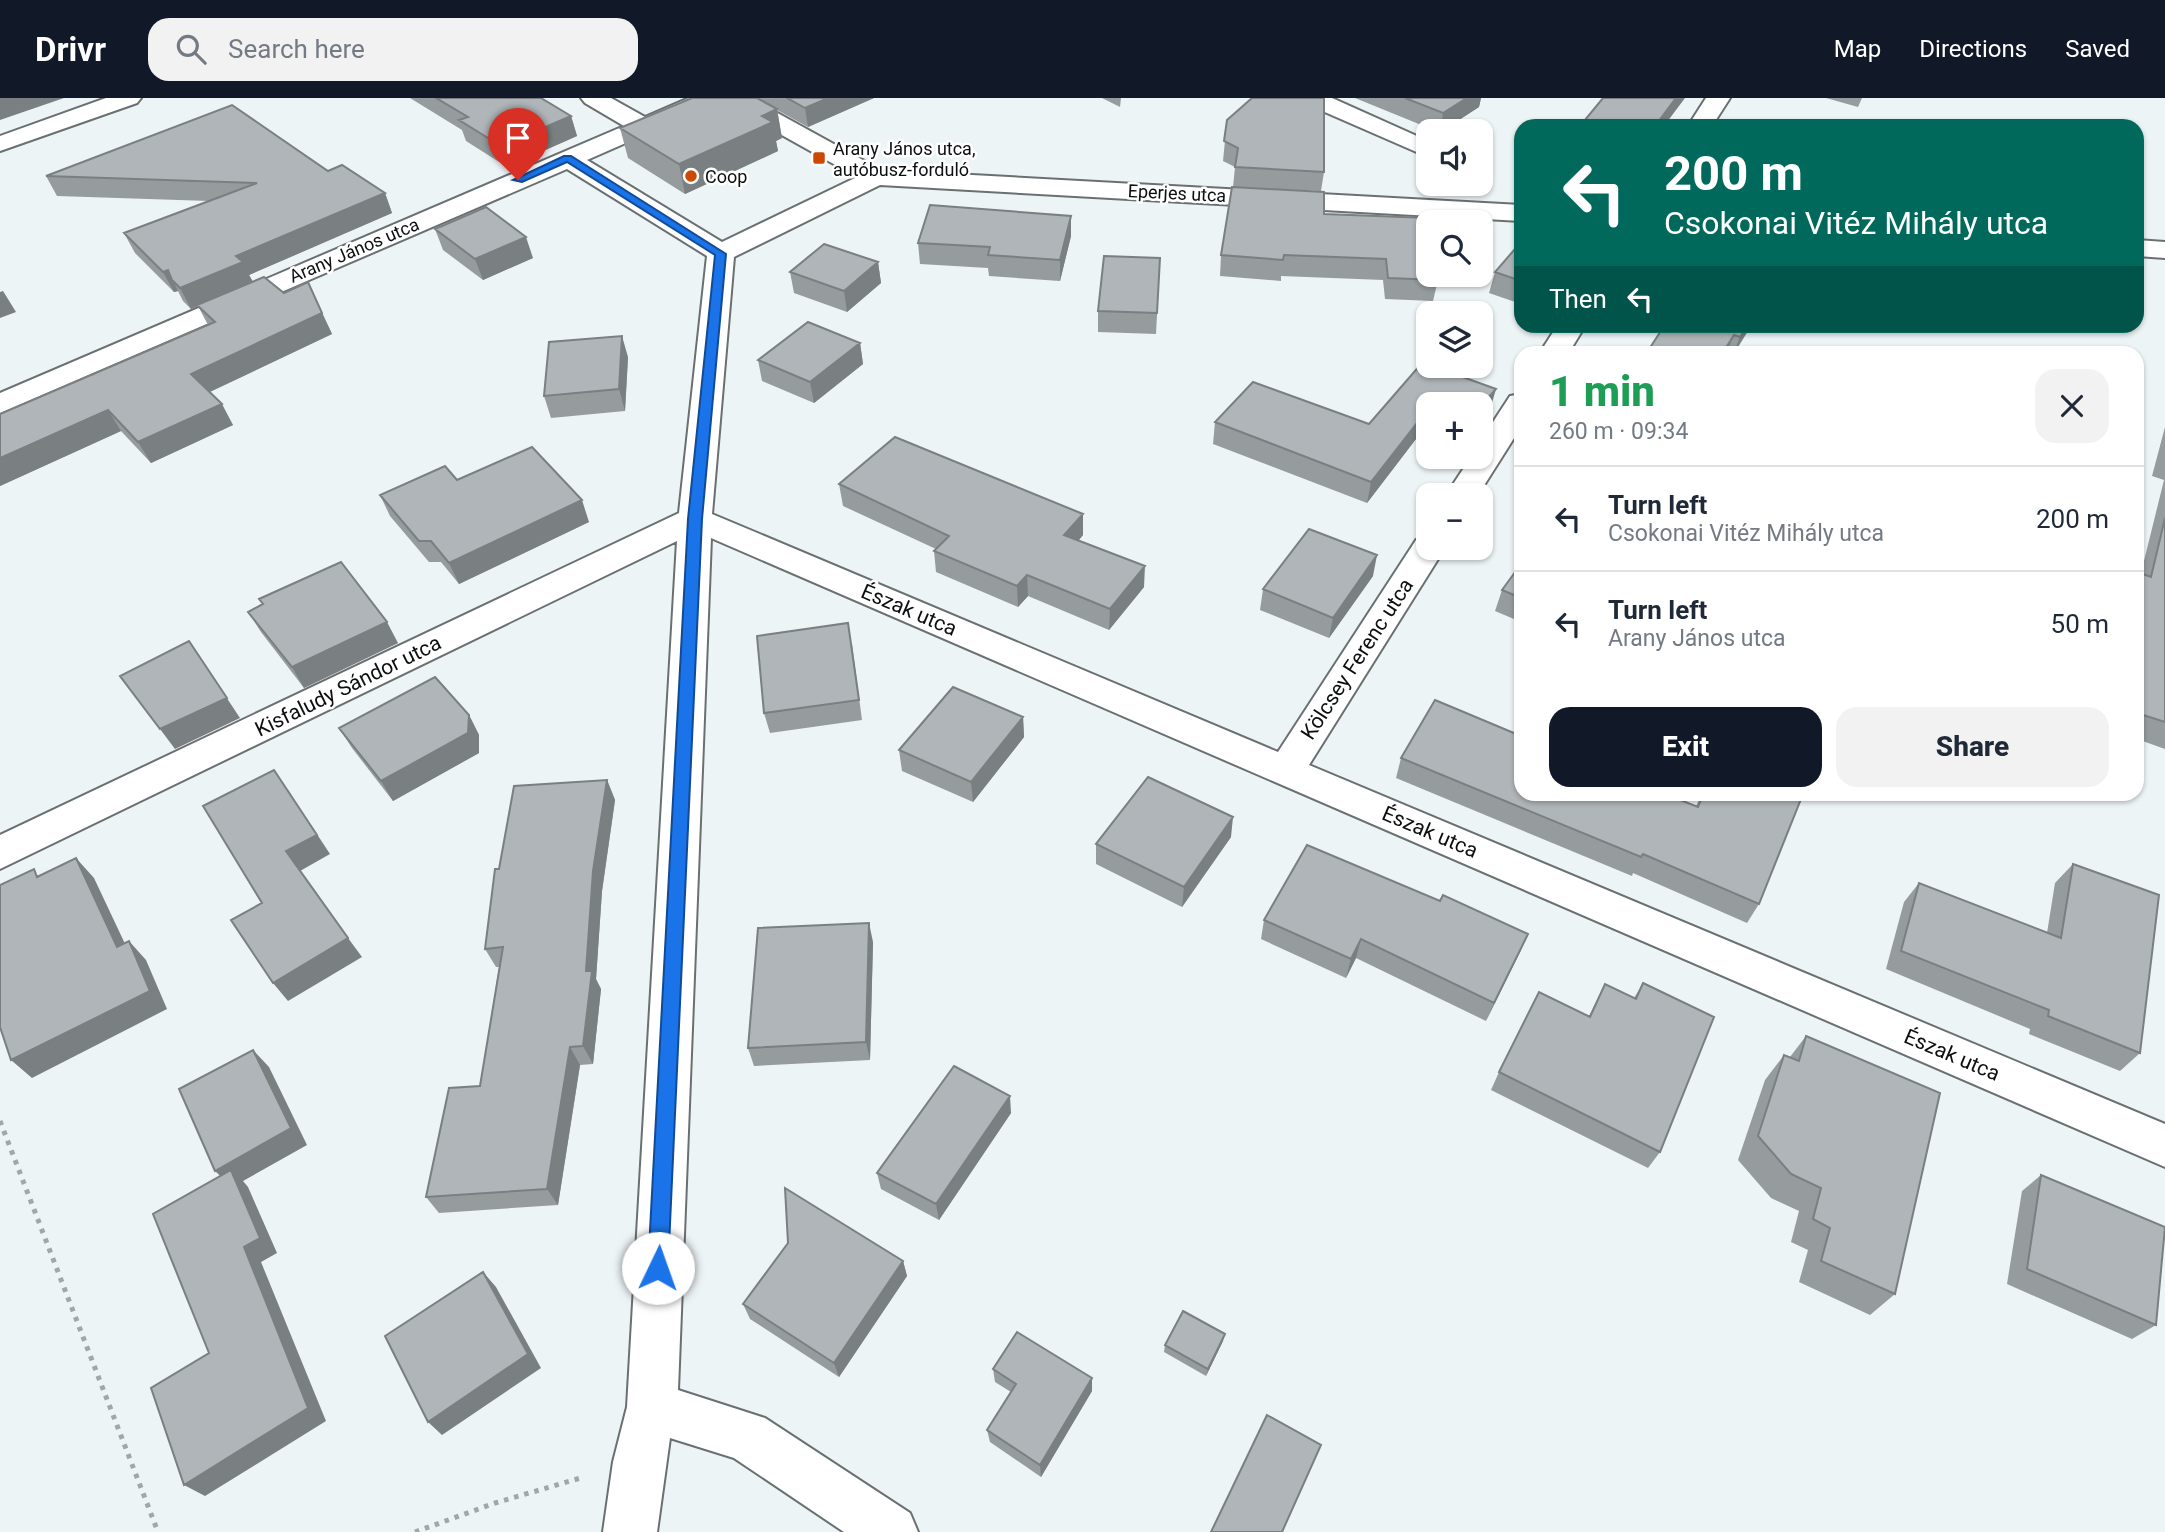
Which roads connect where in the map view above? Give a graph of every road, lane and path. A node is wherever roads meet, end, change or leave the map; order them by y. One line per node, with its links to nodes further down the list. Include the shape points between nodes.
1 (129, 98): 9 (street)
2 (593, 98): 8 (street)
3 (709, 98): 8 (street, Arany János utca)
4 (732, 98): 12 (street)
5 (1312, 98): 10 (street)
6 (1718, 98): 7 (street)
7 (1704, 119)
8 (643, 127): 11 (street, Arany János utca)
9 (0, 144)
10 (1416, 144)
11 (567, 158): 17 (street); 18 (street, Arany János utca)
12 (876, 177): 13 (street, Eperjes utca); 17 (street)
13 (1472, 197): 14 (street, Eperjes utca)
14 (1514, 211)
15 (2144, 248): 16 (street)
16 (2165, 250)
17 (721, 254): 21 (street)
18 (0, 404)
19 (1514, 414): 20 (street)
20 (1470, 483)
21 (695, 519): 23 (street, Észak utca); 24 (street, Kisfaludy Sándor utca); 27 (street)
22 (1420, 560): 23 (street, Kölcsey Ferenc utca)
23 (1286, 770): 26 (street, Észak utca)
24 (0, 853)
25 (0, 1121): 29 (path)
26 (2165, 1146)
27 (652, 1407): 28 (street); 32 (street, via 747,1436)
28 (639, 1462): 30 (path, via 495,1503); 31 (street)
29 (158, 1532)
30 (415, 1532)
31 (630, 1532)
32 (891, 1532)

